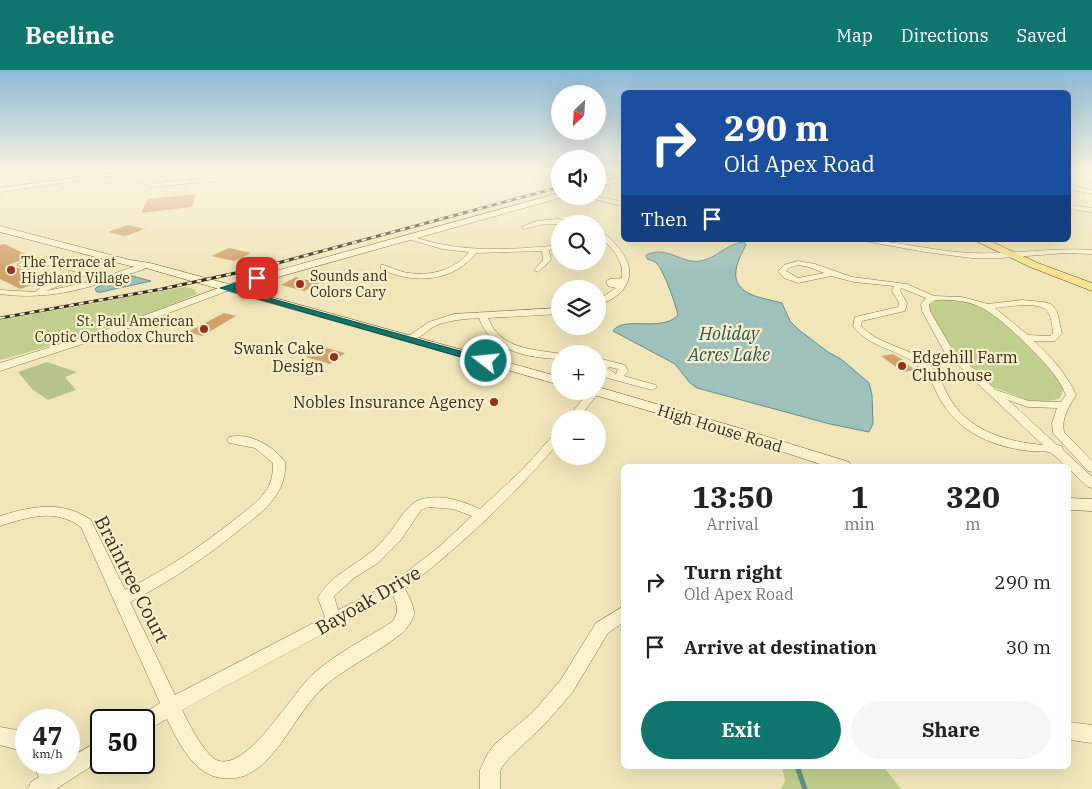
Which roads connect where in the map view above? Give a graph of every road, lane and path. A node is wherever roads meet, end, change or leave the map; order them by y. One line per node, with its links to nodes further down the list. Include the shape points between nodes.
1 (528, 205): 8 (main road)
2 (1071, 207): 3 (street)
3 (1092, 210)
4 (551, 222): 6 (street)
5 (0, 223): 20 (main road, via 141,259)
6 (524, 227)
7 (0, 229): 20 (main road)
8 (407, 237): 15 (street, via 428,244); 26 (main road)
9 (606, 239): 11 (street)
10 (606, 241): 11 (street)
11 (609, 241): 30 (street, via 625,261 628,271 624,283)
12 (876, 242): 18 (street, via 958,254)
13 (983, 242): 18 (main road)
14 (551, 249): 16 (street)
15 (474, 250): 16 (street); 21 (street, via 460,265 442,276 402,274)
16 (545, 250): 22 (street, via 547,260)
17 (1092, 252): 18 (street, via 1062,250)
18 (1012, 255): 25 (main road)
19 (50, 263): 28 (street, via 87,273 47,287)
20 (147, 266): 26 (main road); 28 (street, via 81,288)
21 (384, 267)
22 (538, 270)
23 (830, 274): 23 (street, via 806,280 788,277 782,271 788,265 800,264 817,267); 24 (street, via 856,281)
24 (898, 285): 29 (street); 48 (street, via 896,291 903,307 858,319 856,326 859,330 925,366 952,409 982,432 1016,446)
25 (1092, 287)
26 (224, 288): 35 (main road); 37 (street, via 109,332)
27 (0, 292): 28 (street)
28 (36, 295)
29 (932, 298): 31 (street, via 960,299); 41 (street, via 925,307 943,344)
30 (606, 299)
31 (987, 307): 34 (street); 34 (street, via 1027,302 1050,307 1058,334 1052,338)
32 (551, 311): 33 (street)
33 (482, 314): 35 (street, via 444,319); 36 (street, via 485,323 506,346)
34 (1024, 338): 44 (street, via 1067,383 1071,395)
35 (408, 339): 39 (main road)
36 (551, 356)
37 (0, 367)
38 (606, 374): 40 (street)
39 (551, 379)
40 (652, 387)
41 (988, 389): 44 (street, via 1028,404); 48 (street)
42 (606, 394): 50 (main road, High House Road)
43 (588, 400): 45 (street)
44 (1064, 405): 49 (street, via 1056,426)
45 (580, 410)
46 (233, 440): 60 (street, via 257,443 279,462 278,480 271,494 189,562)
47 (551, 445): 57 (street, Bayoak Drive)
48 (1054, 449): 49 (street); 51 (street)
49 (1072, 449): 53 (street)
50 (837, 464)
51 (1070, 464)
52 (1071, 465): 54 (street)
53 (1092, 468)
54 (1092, 484)
55 (1071, 504): 56 (main road)
56 (1092, 505)
57 (482, 515): 59 (street, Bayoak Drive, via 444,551); 62 (street, via 455,504 440,502 416,507 385,548 329,592 326,598)
58 (0, 521): 60 (street, Braintree Court, via 45,511 68,512 77,516 86,524)
59 (397, 587): 62 (street, Bayoak Drive); 63 (street, Braintree Court, via 406,615 398,627 320,679 259,755 247,764 234,770 216,771 202,763)
60 (122, 600): 63 (street, Braintree Court)
61 (621, 615): 71 (street, via 602,628 566,688 495,760 490,770)
62 (334, 620): 63 (street, Bayoak Drive)
63 (171, 706): 64 (street, Bayoak Drive)
64 (155, 716)
65 (1071, 731): 66 (street)
66 (1092, 734)
67 (0, 736): 68 (street)
68 (15, 739)
69 (90, 756): 70 (street)
70 (45, 784)
71 (490, 789)

